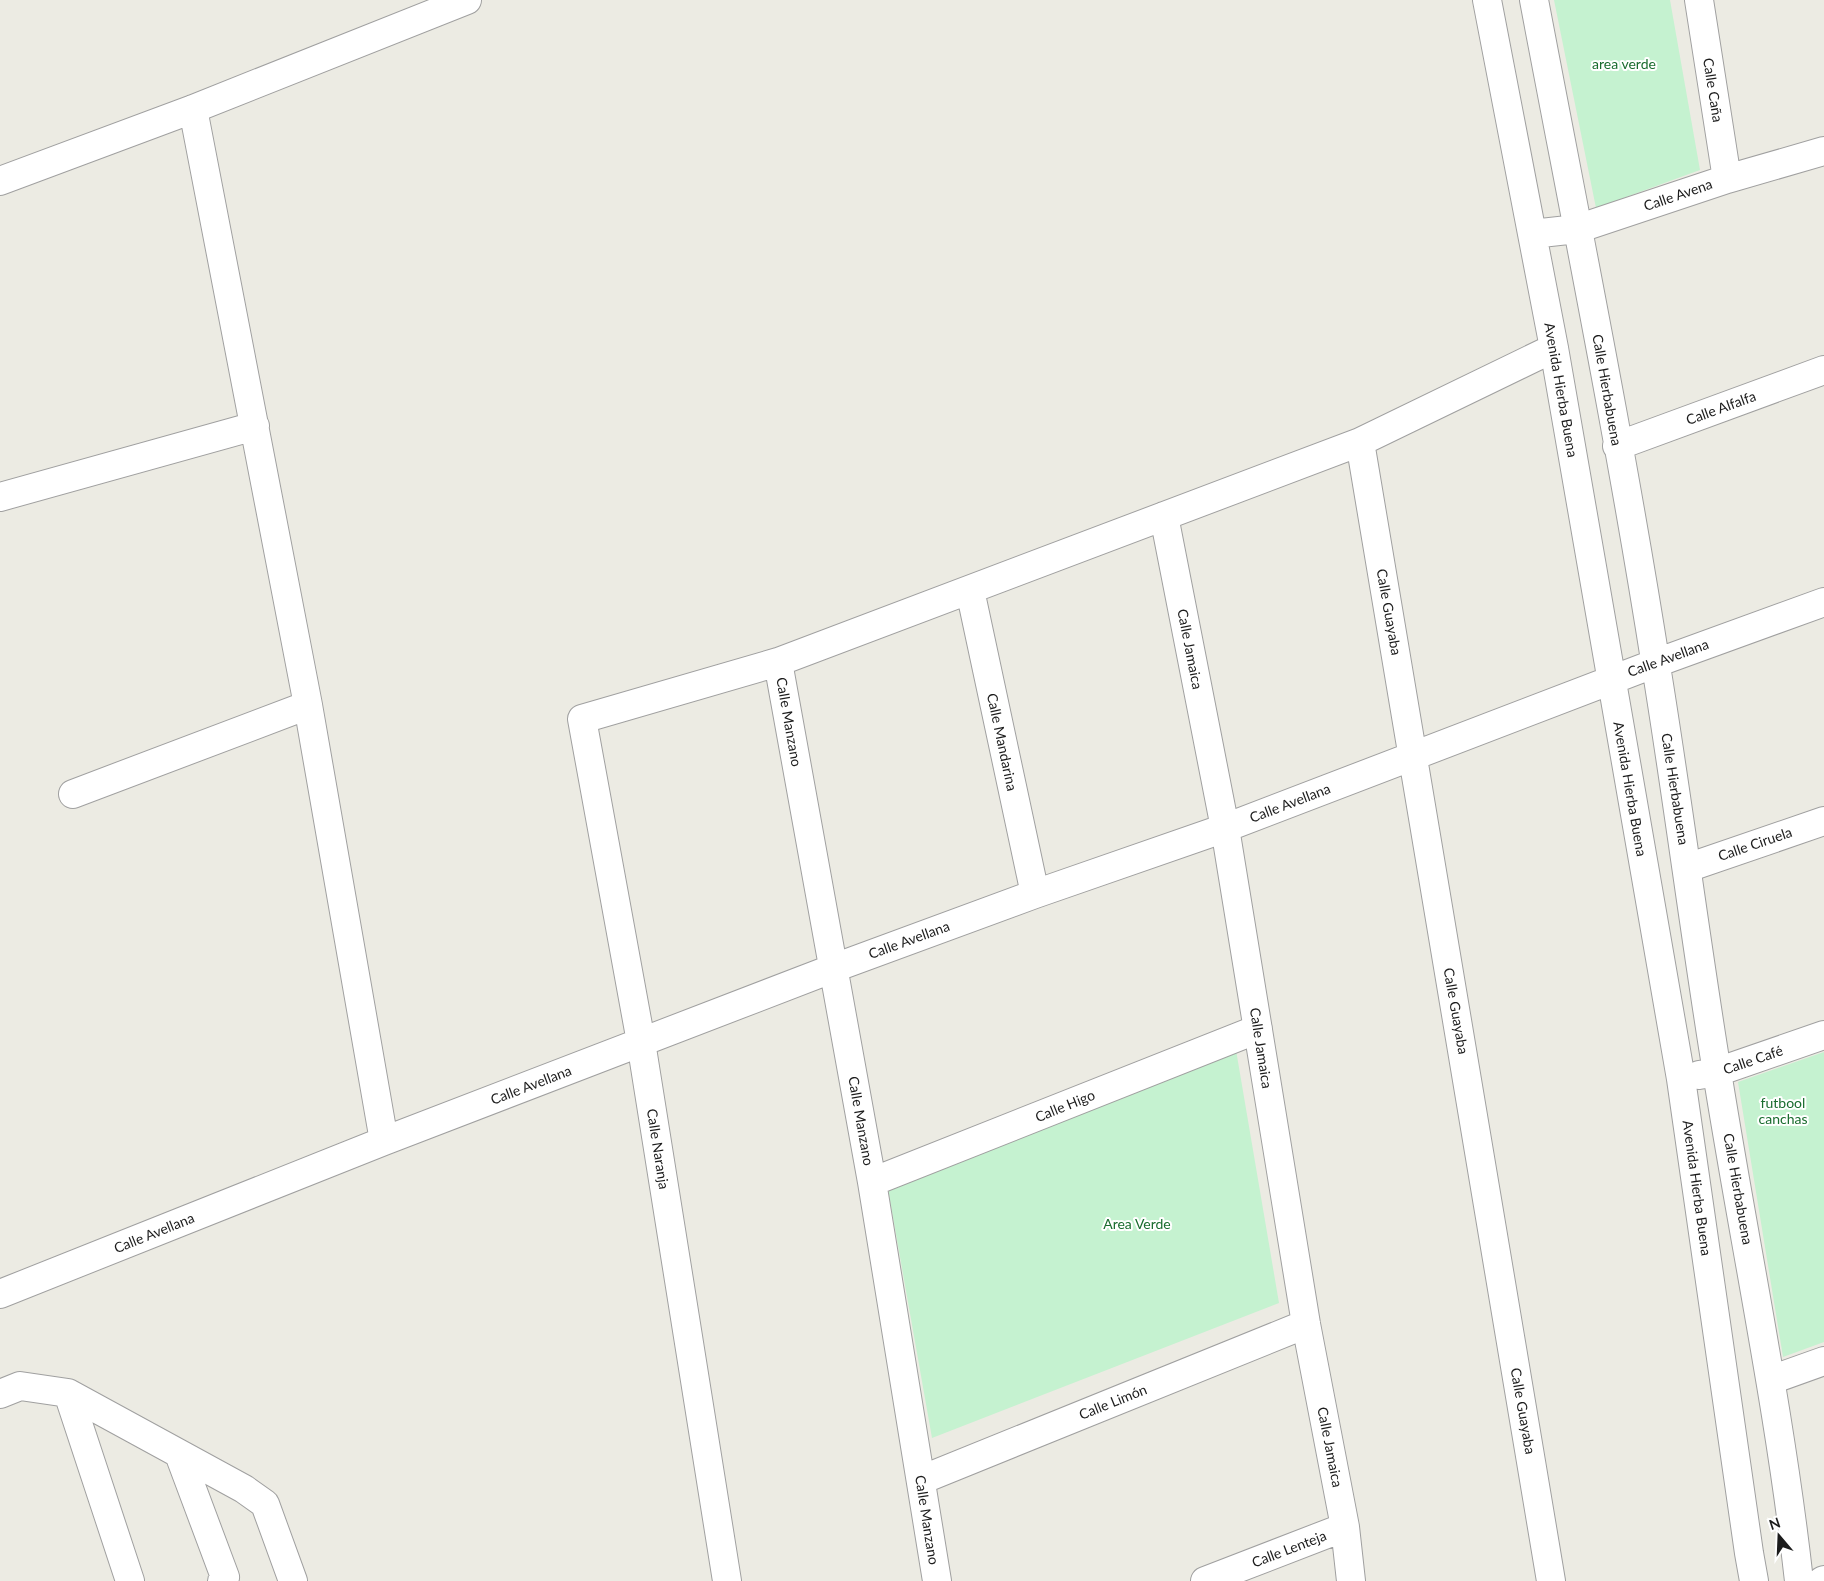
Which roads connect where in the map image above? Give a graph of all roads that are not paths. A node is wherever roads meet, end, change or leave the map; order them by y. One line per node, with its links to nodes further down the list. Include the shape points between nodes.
1 (467, 0): 5 (street)
2 (1487, 0): 10 (street, Avenida Hierba Buena)
3 (1534, 0): 9 (street, Calle Hierbabuena)
4 (1699, 0): 7 (street, Calle Caña)
5 (193, 109): 8 (street); 13 (street)
6 (1824, 151): 7 (street, Calle Avena)
7 (1727, 179): 9 (street, Calle Avena)
8 (0, 181)
9 (1578, 229): 10 (street, Calle Avena); 15 (street, Calle Hierbabuena)
10 (1532, 234): 11 (street, Avenida Hierba Buena)
11 (1554, 348): 14 (street); 22 (street, Avenida Hierba Buena)
12 (1824, 370): 15 (street, Calle Alfalfa)
13 (255, 426): 16 (street); 23 (street)
14 (1360, 442): 17 (street); 24 (street, Calle Guayaba)
15 (1617, 446): 21 (street, Calle Hierbabuena)
16 (0, 496)
17 (1164, 516): 18 (street); 27 (street, Calle Jamaica)
18 (970, 590): 20 (street); 29 (street, Calle Mandarina)
19 (1824, 602): 21 (street, Calle Avellana)
20 (778, 662): 30 (street, Calle Manzano); 33 (street, Calle Naranja, via 582,718)
21 (1656, 662): 22 (street, Calle Avellana); 28 (street, Calle Hierbabuena)
22 (1611, 680): 24 (street, Calle Avellana); 35 (street, Avenida Hierba Buena)
23 (308, 705): 25 (street); 36 (street)
24 (1413, 756): 27 (street, Calle Avellana); 54 (street, Calle Guayaba)
25 (73, 794)
26 (1824, 821): 28 (street, Calle Ciruela)
27 (1225, 828): 29 (street, Calle Avellana); 31 (street, Calle Jamaica)
28 (1687, 868): 34 (street, Calle Hierbabuena)
29 (1035, 894): 30 (street, Calle Avellana)
30 (834, 968): 33 (street, Calle Avellana); 37 (street, Calle Manzano)
31 (1258, 1029): 37 (street, Calle Higo); 39 (street, Calle Jamaica)
32 (1824, 1036): 34 (street, Calle Café)
33 (641, 1042): 36 (street, Calle Avellana); 50 (street, Calle Naranja)
34 (1717, 1072): 35 (street, Calle Café); 41 (street, Calle Hierbabuena)
35 (1682, 1079): 55 (street, Avenida Hierba Buena)
36 (384, 1141): 38 (street, Calle Avellana)
37 (872, 1182): 45 (street, Calle Manzano)
38 (0, 1294)
39 (1306, 1324): 45 (street, Calle Limón); 46 (street, Calle Jamaica)
40 (1824, 1361): 41 (street)
41 (1771, 1380): 56 (street, Calle Hierbabuena)
42 (68, 1393): 43 (street, via 20,1386); 44 (street); 47 (street)
43 (0, 1394)
44 (179, 1454): 48 (street, via 225,1577); 49 (street, via 265,1504)
45 (921, 1480): 51 (street, Calle Manzano)
46 (1345, 1527): 52 (street, Calle Lenteja); 53 (street, Calle Jamaica)
47 (130, 1581)
48 (222, 1581)
49 (293, 1581)
50 (727, 1581)
51 (937, 1581)
52 (1205, 1581)
53 (1351, 1581)
54 (1551, 1581)
55 (1754, 1581)
56 (1799, 1581)

